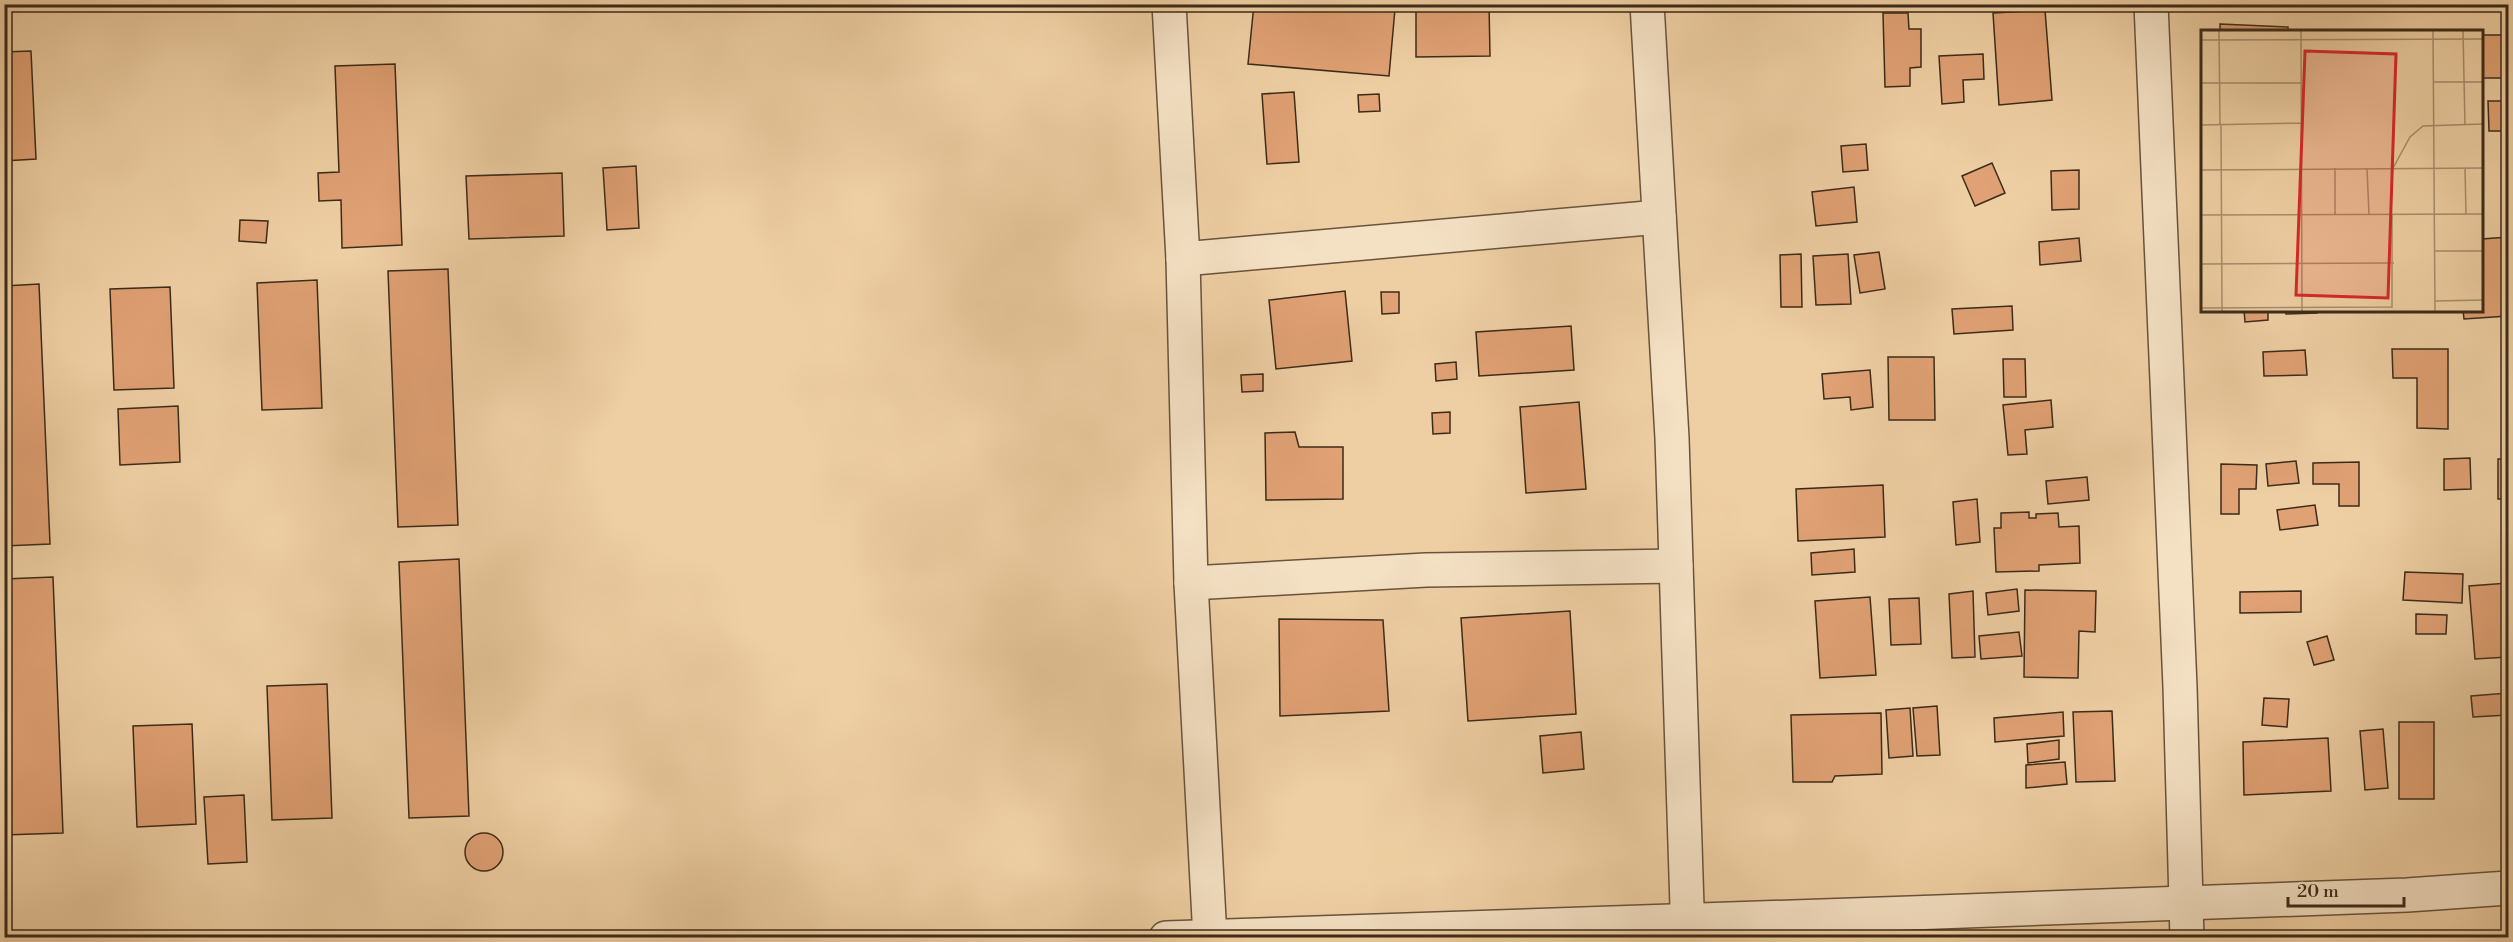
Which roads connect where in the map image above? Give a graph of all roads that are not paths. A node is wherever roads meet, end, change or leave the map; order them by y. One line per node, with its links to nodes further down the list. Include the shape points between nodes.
1 (1169, 4): 5 (street)
2 (1647, 4): 4 (street)
3 (2151, 4): 9 (street)
4 (1659, 217): 5 (street); 6 (street)
5 (1183, 259): 7 (street)
6 (1676, 566): 7 (street, via 1426,570); 10 (street)
7 (1191, 583): 11 (street)
8 (2508, 888): 9 (street)
9 (2186, 902): 10 (street); 13 (street)
10 (1688, 928): 11 (street)
11 (1210, 936): 12 (street)
12 (1166, 938)
13 (2187, 938)

